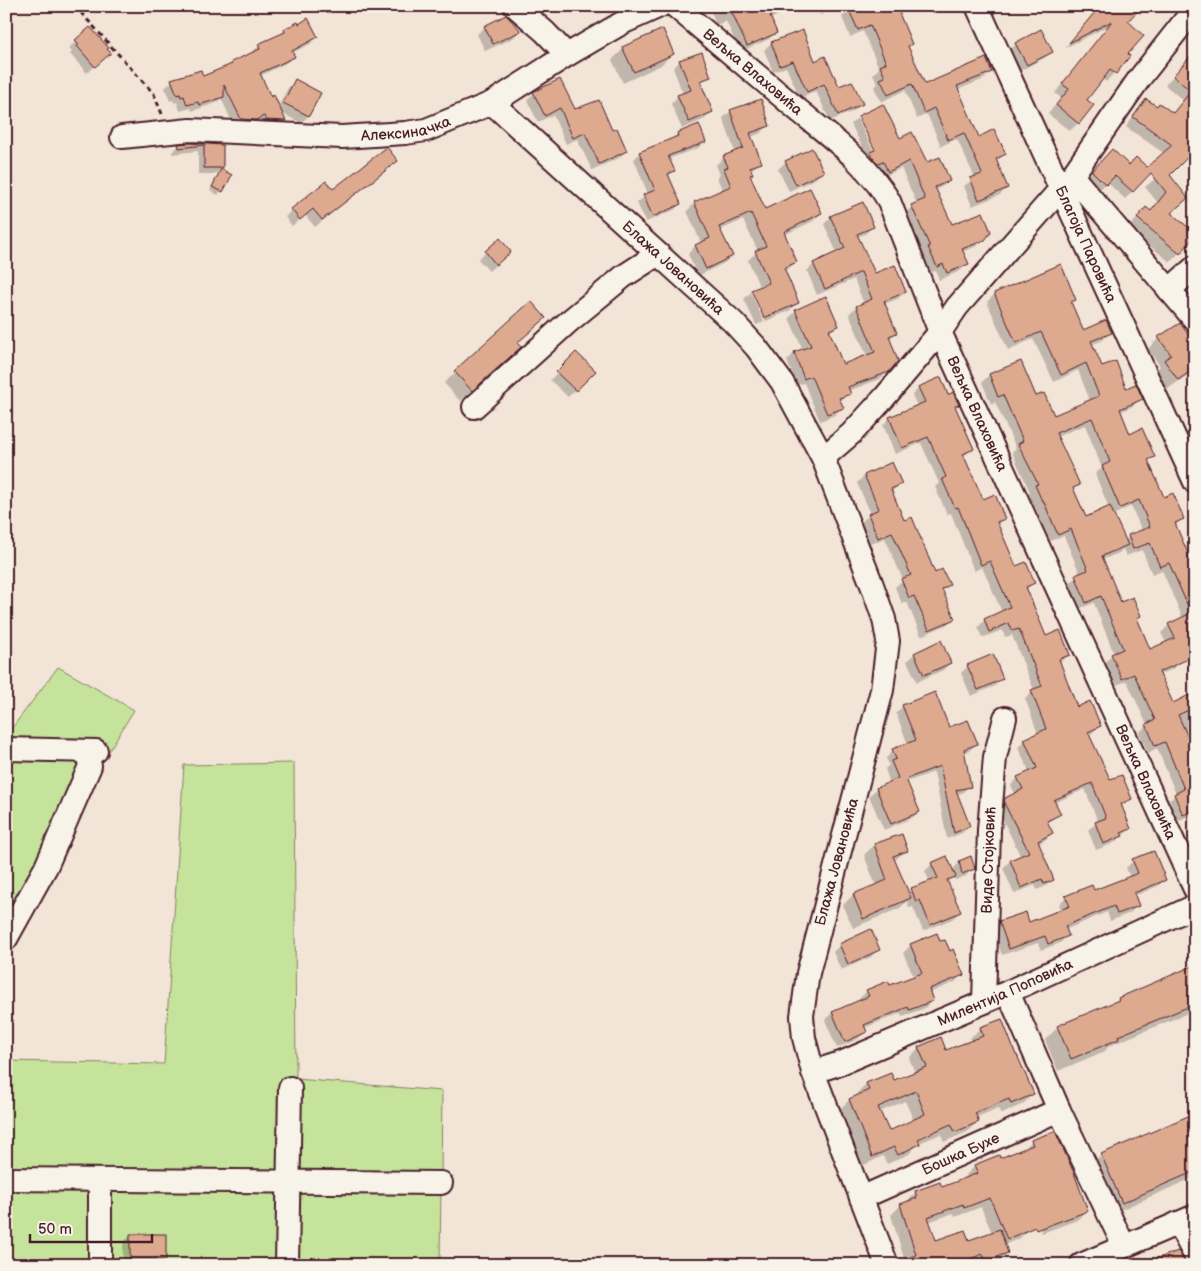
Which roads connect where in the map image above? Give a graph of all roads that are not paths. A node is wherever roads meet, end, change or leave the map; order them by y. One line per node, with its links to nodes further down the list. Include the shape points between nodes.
1 (515, 6): 6 (street)
2 (660, 6): 6 (street, Алексиначка)
3 (675, 6): 14 (street, Вељка Влаховића, via 838,143 877,182 889,201)
4 (977, 6): 9 (street, Благоја Паровића)
5 (1194, 8): 9 (street)
6 (566, 55): 7 (street, Алексиначка)
7 (492, 103): 8 (street, Алексиначка, via 426,130 373,136 296,136 210,130); 10 (street, Блажа Јовановића)
8 (122, 137)
9 (1066, 182): 12 (street); 14 (street, via 957,307); 17 (street, Благоја Паровића)
10 (658, 254): 15 (street, via 624,276 574,317); 16 (street, Блажа Јовановића, via 734,322 756,347 782,382)
11 (1195, 267): 12 (street)
12 (1169, 290): 13 (street)
13 (1195, 320)
14 (940, 332): 16 (street, via 852,433); 20 (street, Вељка Влаховића)
15 (474, 407)
16 (823, 458): 25 (street, Блажа Јовановића, via 884,618 888,641 882,690 805,983 802,1016)
17 (1195, 482)
18 (1005, 718): 24 (street, Виде Стојковић, via 995,757 989,830)
19 (6, 749): 22 (street, via 89,750 90,766 46,867)
20 (1195, 889)
21 (1195, 906): 23 (street, Милентија Поповића)
22 (6, 939)
23 (1008, 992): 24 (street, Милентија Поповића); 27 (street)
24 (984, 1002): 25 (street, Милентија Поповића)
25 (813, 1072): 32 (street, Блажа Јовановића)
26 (290, 1088): 30 (street)
27 (1059, 1110): 32 (street, Бошка Бухе); 34 (street)
28 (6, 1179): 29 (street)
29 (100, 1180): 30 (street); 36 (street)
30 (289, 1182): 31 (street); 37 (street)
31 (441, 1183)
32 (861, 1198): 38 (street, Блажа Јовановића)
33 (1186, 1220): 34 (street); 35 (street)
34 (1124, 1246): 39 (street)
35 (1195, 1255)
36 (100, 1265)
37 (287, 1265)
38 (887, 1265)
39 (1081, 1265)

